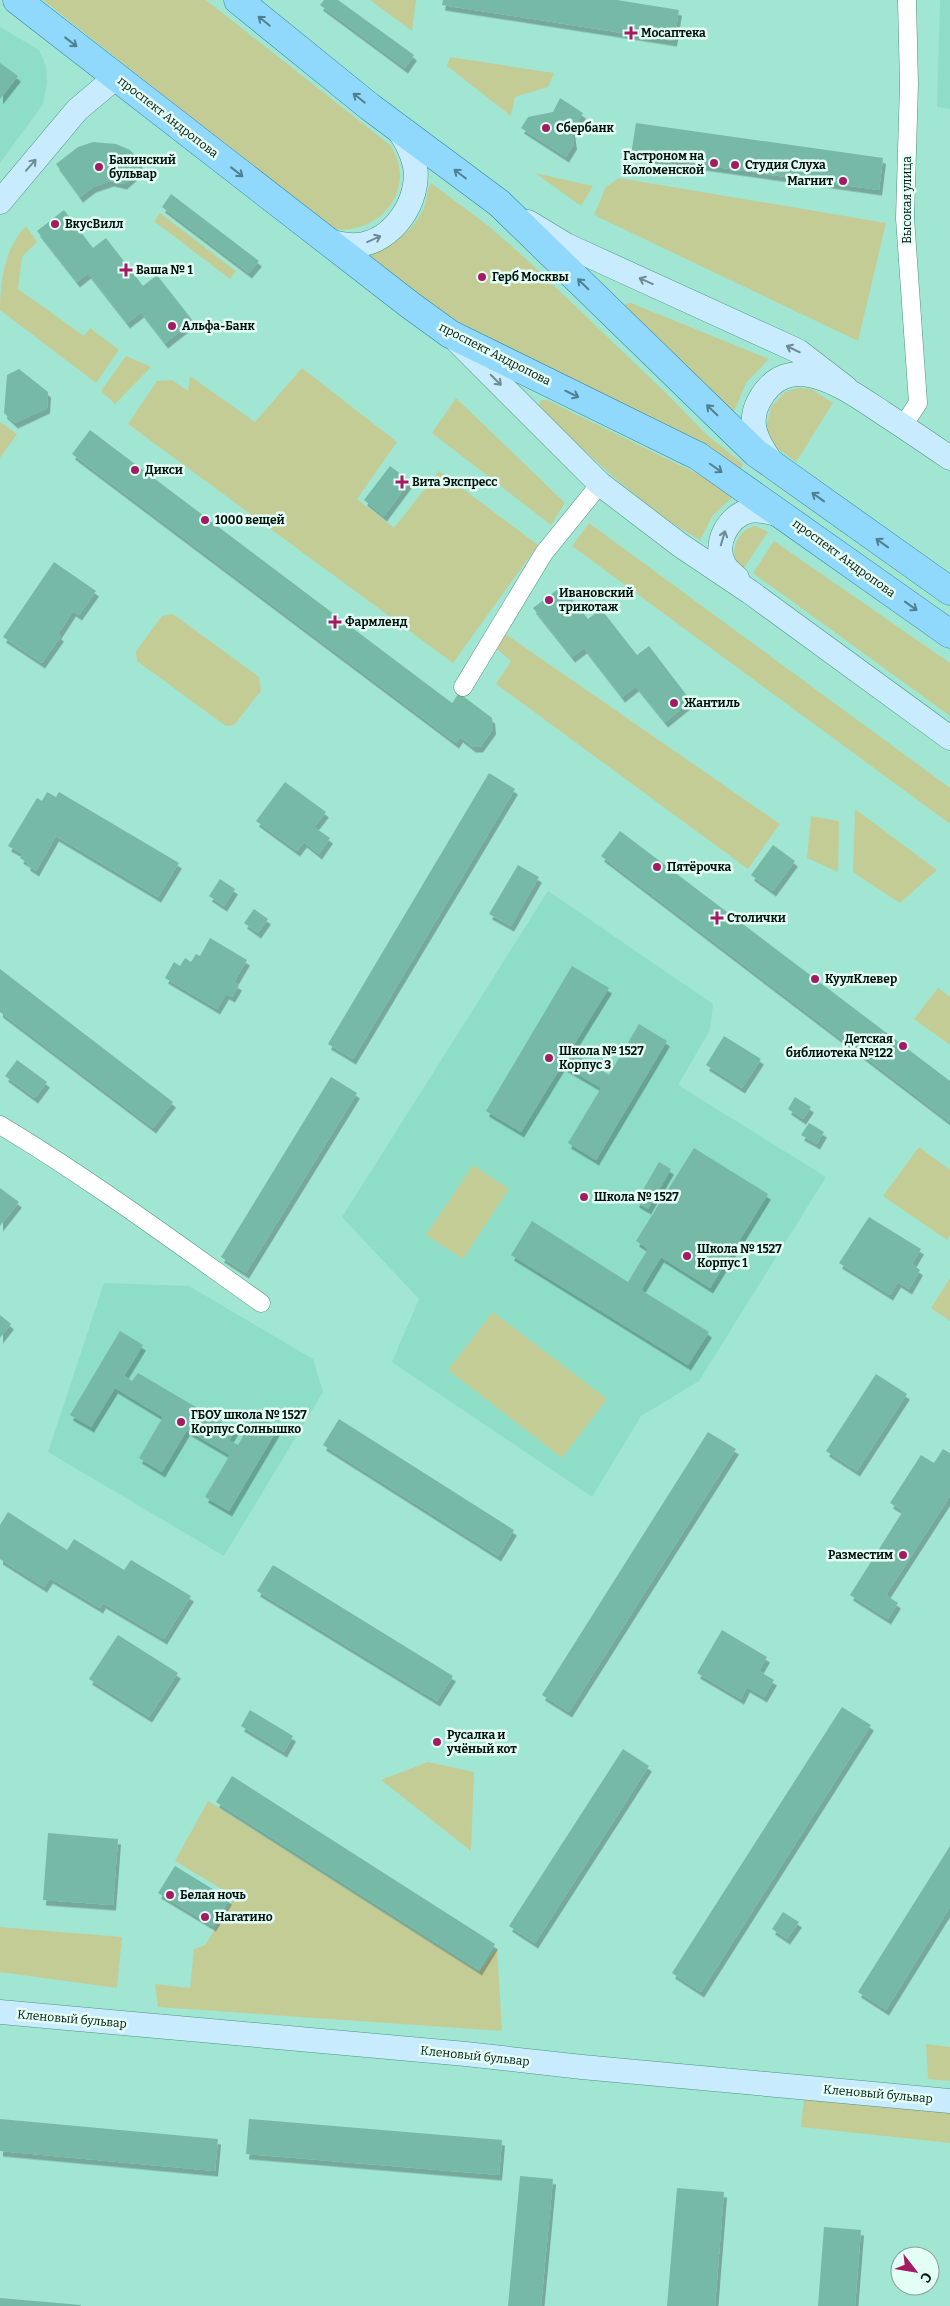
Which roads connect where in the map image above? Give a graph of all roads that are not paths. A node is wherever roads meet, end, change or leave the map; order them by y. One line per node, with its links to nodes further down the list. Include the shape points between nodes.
1 (17, 0): 4 (main road, проспект Андропова, one-way to 4)
2 (238, 0): 5 (main road, one-way to 2)
3 (907, 0): 11 (street, Высокая улица, via 909,103 905,218 918,403)
4 (116, 77): 6 (main road, one-way to 4, via 78,110); 8 (main road, проспект Андропова, one-way to 8)
5 (398, 128): 7 (main road, one-way to 5); 8 (main road, one-way to 5, via 342,245 371,241 392,228 405,214 414,191 415,167 411,150)
6 (0, 202)
7 (499, 203): 10 (main road, one-way to 7, via 798,351 566,246); 13 (main road, one-way to 7, via 756,453)
8 (326, 241): 9 (main road, проспект Андропова)
9 (450, 334): 14 (main road, one-way to 14); 15 (main road, проспект Андропова, one-way to 15, via 698,456)
10 (846, 388): 11 (main road); 13 (main road, via 820,377 795,374 776,380 768,387 756,406 753,430)
11 (903, 426): 12 (main road)
12 (950, 458)
13 (774, 466): 16 (main road, one-way to 13)
14 (600, 484): 17 (main road, via 680,545); 19 (street, via 544,554)
15 (787, 517): 17 (main road, one-way to 15, via 724,564 720,549 724,531 734,519 748,512 763,510); 18 (main road, проспект Андропова, one-way to 18)
16 (950, 591)
17 (750, 592): 20 (main road)
18 (950, 634)
19 (463, 687)
20 (950, 738)
21 (0, 1125): 22 (street)
22 (261, 1303)
23 (0, 2012): 24 (main road, Кленовый бульвар)
24 (950, 2101)

